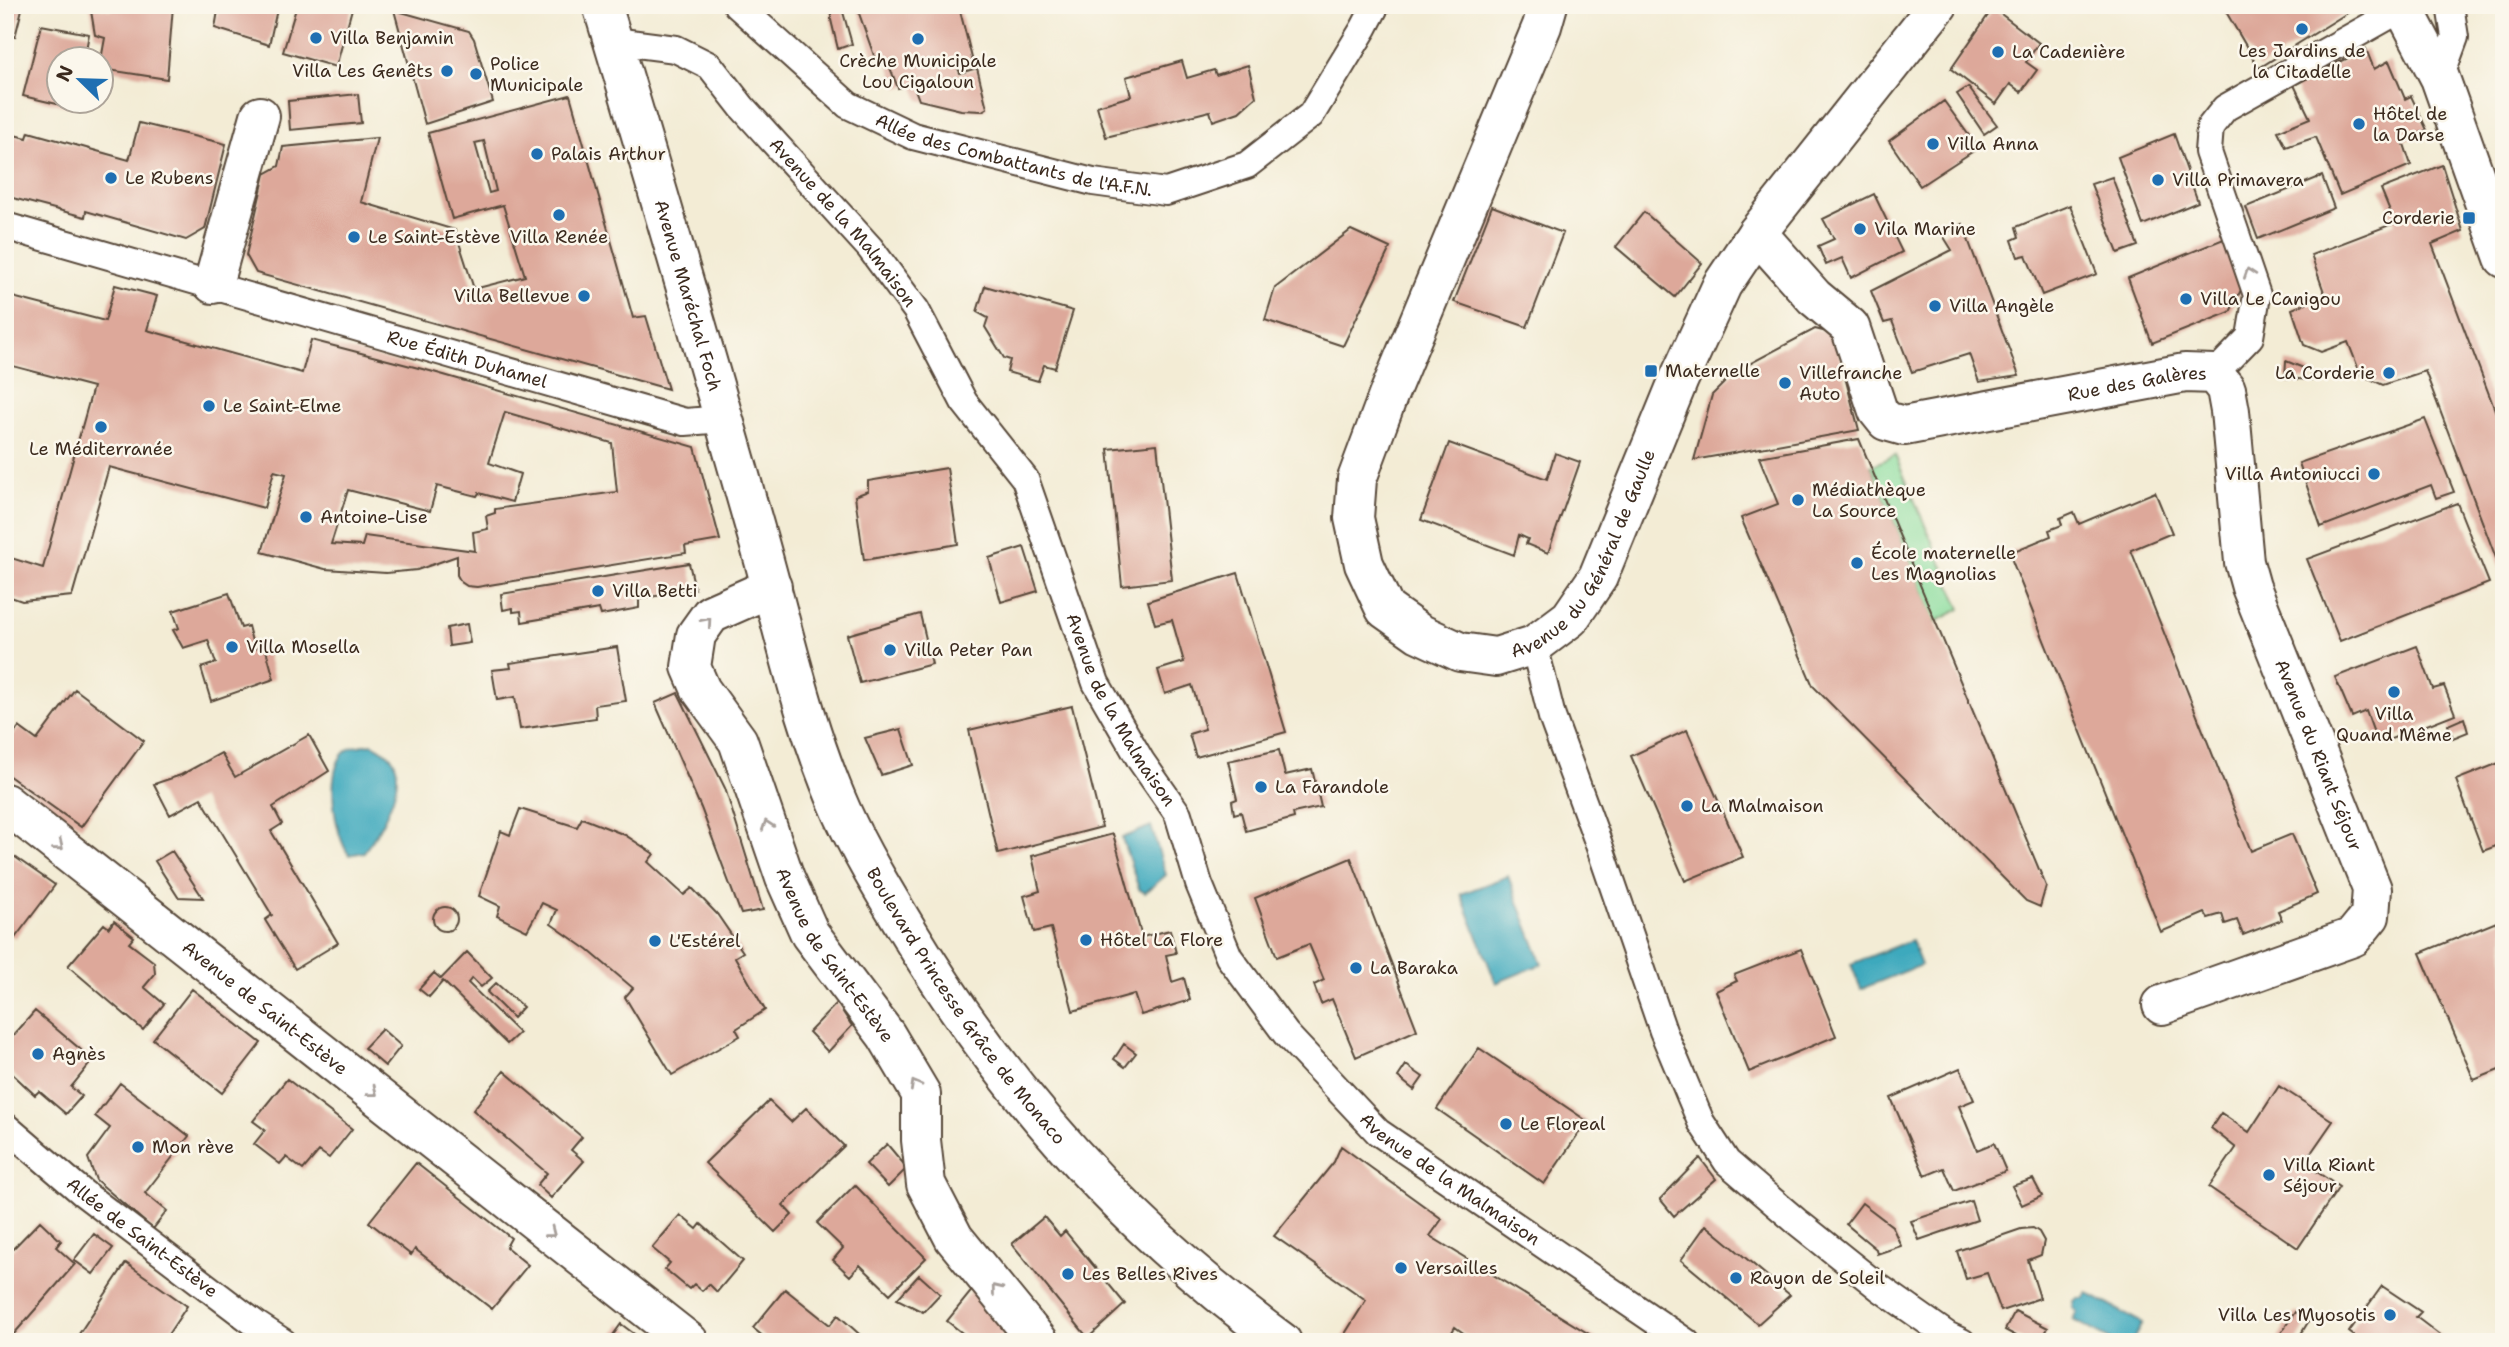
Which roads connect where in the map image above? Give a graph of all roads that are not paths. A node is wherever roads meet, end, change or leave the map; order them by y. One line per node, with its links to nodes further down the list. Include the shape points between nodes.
1 (602, 5): 8 (street, Avenue Maréchal Foch)
2 (737, 5): 3 (lane, Allée des Combattants de l'A.F.N., via 848,105 913,136 1093,182 1166,192 1247,165 1311,115)
3 (1376, 5)
4 (1548, 5): 18 (street, Avenue du Général de Gaulle, via 1388,396 1357,479 1354,518 1364,564 1385,609 1419,633 1460,652 1496,657)
5 (1938, 5): 12 (street, Avenue du Général de Gaulle)
6 (2450, 5): 9 (lane, via 2455,37)
7 (2402, 7): 9 (street); 15 (lane, Rue des Galères, one-way to 7, via 2249,337 2257,295 2208,152 2210,127 2225,108)
8 (614, 41): 16 (street, Avenue Maréchal Foch); 26 (lane, Avenue de la Malmaison, via 676,50 710,66 870,248 916,310 964,402 1025,479 1096,683 1178,814 1199,884 1229,957 1286,1034 1378,1132)
9 (2440, 78): 13 (street)
10 (260, 116): 14 (street)
11 (5, 226): 14 (lane, Rue Édith Duhamel)
12 (1757, 233): 15 (street, Rue des Galères, via 1814,297 1850,327 1878,411 1886,421 1904,426 2185,373); 18 (street, Avenue du Général de Gaulle, via 1722,285 1700,330 1598,577 1570,618)
13 (2504, 258)
14 (214, 284): 16 (lane, Rue Édith Duhamel, via 685,422)
15 (2214, 374): 20 (street, Avenue du Riant Séjour, via 2226,389 2230,411 2244,562 2251,587 2372,889 2370,916 2353,937)
16 (724, 419): 17 (street, Avenue Maréchal Foch)
17 (772, 587): 24 (street, Avenue de Saint-Estève, one-way to 17, via 954,1238 926,1184 921,1094 886,1035 810,934 785,877 738,741 701,690 691,667 696,635 711,614); 25 (street, Boulevard Princesse Grâce de Monaco, via 811,731 842,812 930,968 979,1039 1087,1172 1185,1267)
18 (1534, 645): 27 (lane, via 1552,716 1663,1031 1701,1122 1727,1162 1796,1221 1880,1288)
19 (5, 803): 23 (street, Avenue de Saint-Estève, one-way to 23)
20 (2162, 1005)
21 (5, 1126): 22 (lane, Allée de Saint-Estève, via 83,1193)
22 (283, 1342)
23 (689, 1342)
24 (1039, 1342)
25 (1282, 1342)
26 (1686, 1342)
27 (1962, 1342)

